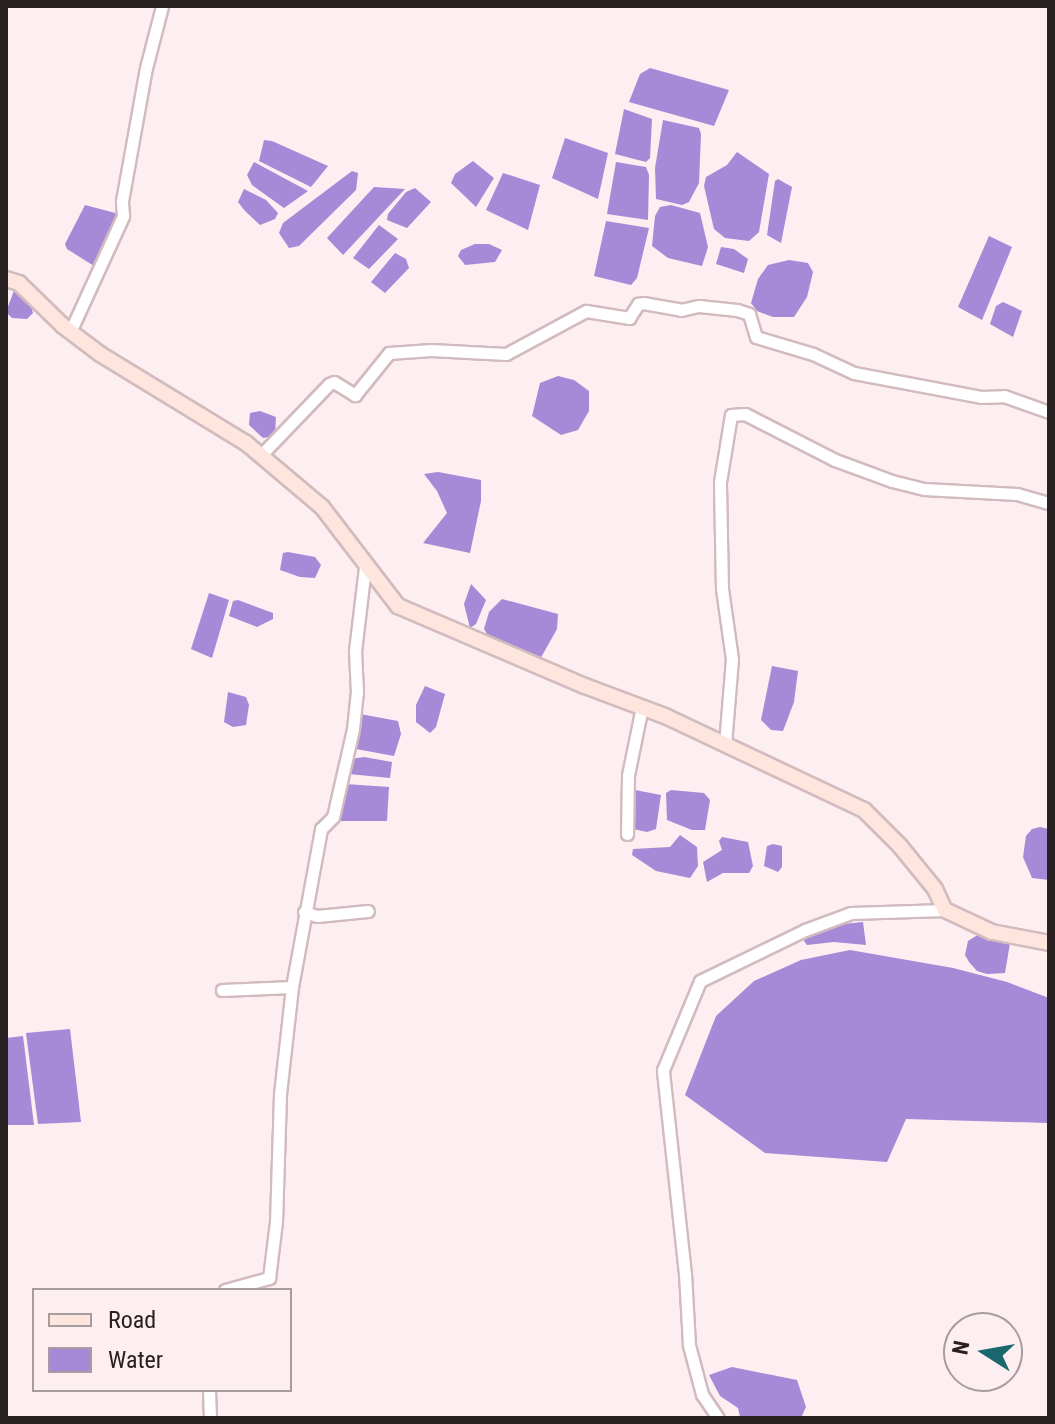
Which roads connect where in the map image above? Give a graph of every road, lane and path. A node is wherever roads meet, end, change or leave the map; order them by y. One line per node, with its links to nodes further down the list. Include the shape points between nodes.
1 (162, 6): 3 (street, via 146,68 123,216)
2 (6, 279): 3 (street, via 19,283)
3 (70, 332): 5 (street)
4 (1049, 412): 5 (street, via 1004,396 981,397 854,373 756,337 749,314 737,310 681,310 643,303 629,318 586,311 506,354 389,353 355,395 329,384)
5 (261, 455): 7 (street, via 322,507)
6 (1049, 503): 9 (street, via 1017,494 924,489 892,481 835,460 745,414 731,415 720,482 722,589 732,659)
7 (365, 567): 8 (street, via 398,606); 13 (street, via 353,729 333,817 321,829)
8 (642, 707): 9 (street); 10 (street, via 628,775)
9 (725, 744): 11 (street, via 864,810 935,889)
10 (627, 834)
11 (945, 910): 14 (street, via 992,932); 20 (street, via 851,913 700,981 663,1070 689,1345 702,1394)
12 (368, 911): 13 (street, via 317,916)
13 (304, 912): 15 (street)
14 (1049, 943)
15 (292, 987): 16 (street); 17 (street, via 269,1278)
16 (222, 990)
17 (232, 1288)
18 (209, 1392): 19 (street)
19 (210, 1418)
20 (718, 1418)

